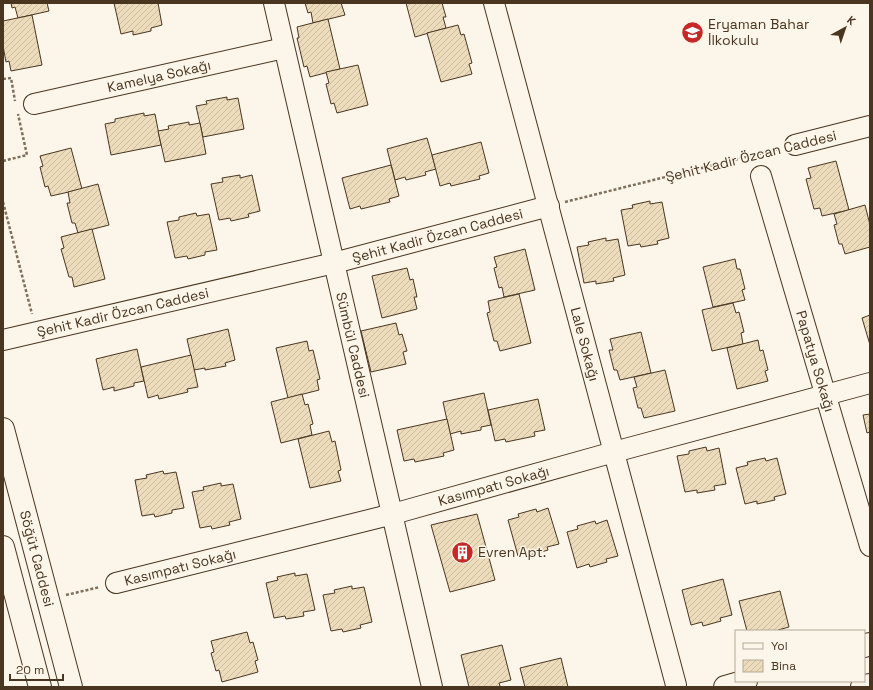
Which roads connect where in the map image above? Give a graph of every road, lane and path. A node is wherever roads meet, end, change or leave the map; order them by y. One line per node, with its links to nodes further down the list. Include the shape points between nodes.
1 (274, 3): 3 (street, Sümbül Caddesi)
2 (494, 3): 11 (street, Lale Sokağı)
3 (284, 48): 5 (street, Kamelya Sokağı); 12 (street, Sümbül Caddesi)
4 (3, 79): 8 (path, via 11,78 27,155)
5 (34, 104)
6 (870, 126): 7 (street, Şehit Kadir Özcan Caddesi)
7 (795, 145): 11 (path, Şehit Kadir Özcan Caddesi)
8 (3, 161)
9 (761, 176): 16 (street, Papatya Sokağı)
10 (3, 202): 13 (path)
11 (549, 206): 12 (street, Şehit Kadir Özcan Caddesi); 18 (street, Lale Sokağı)
12 (334, 263): 13 (street, Şehit Kadir Özcan Caddesi); 19 (street, Sümbül Caddesi)
13 (36, 332): 14 (street, Şehit Kadir Özcan Caddesi)
14 (3, 340)
15 (870, 383): 16 (street, Kasımpatı Sokağı)
16 (826, 396): 18 (street, Kasımpatı Sokağı); 20 (street, Papatya Sokağı)
17 (3, 429): 23 (main road, Söğüt Caddesi)
18 (614, 452): 19 (street, Kasımpatı Sokağı); 25 (street, Lale Sokağı)
19 (393, 514): 22 (street, Kasımpatı Sokağı); 29 (street, Sümbül Caddesi)
20 (870, 546)
21 (3, 547): 27 (main road)
22 (116, 583): 23 (path)
23 (48, 600): 28 (main road, Söğüt Caddesi)
24 (742, 682): 30 (main road)
25 (676, 685)
26 (870, 685): 31 (main road)
27 (40, 687)
28 (71, 687)
29 (432, 687)
30 (725, 687)
31 (862, 687)

